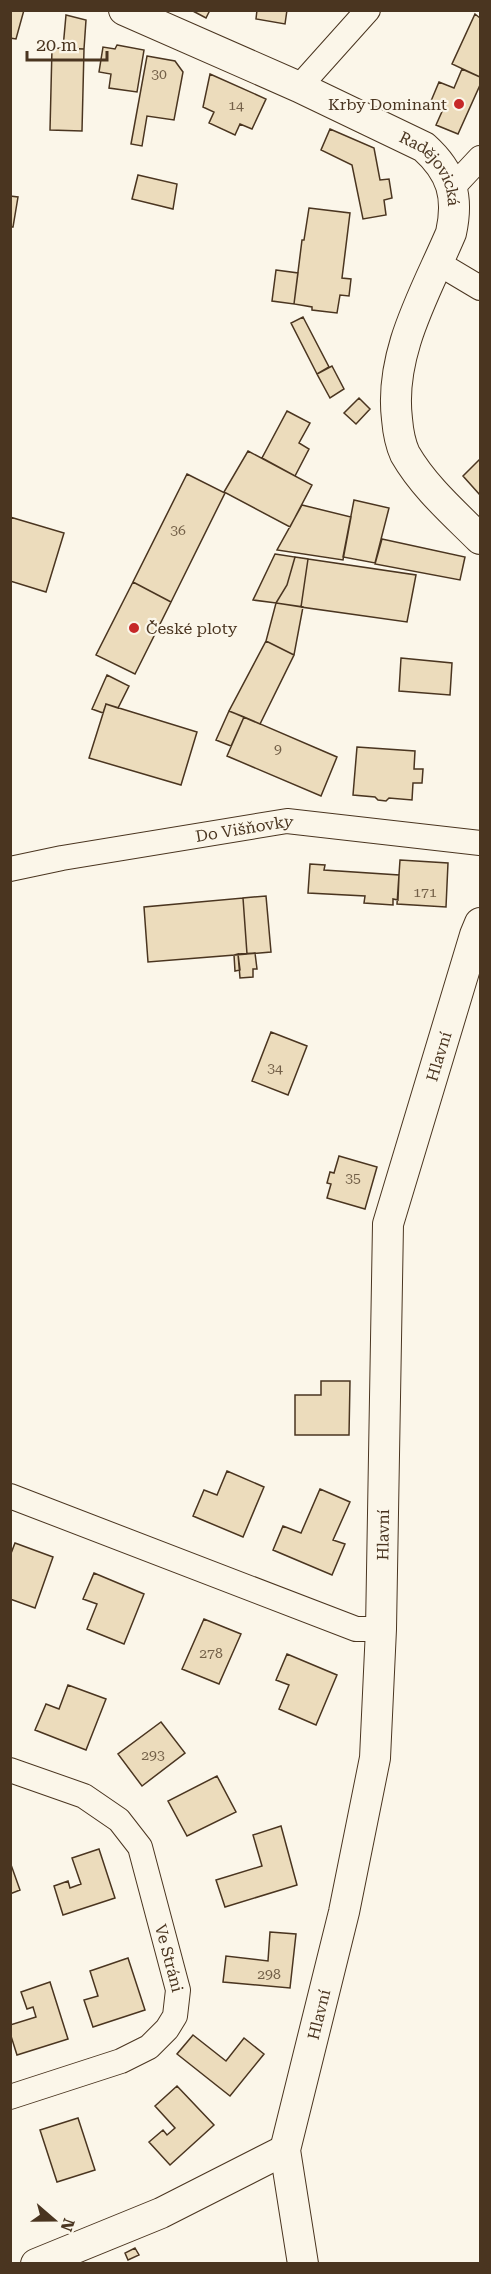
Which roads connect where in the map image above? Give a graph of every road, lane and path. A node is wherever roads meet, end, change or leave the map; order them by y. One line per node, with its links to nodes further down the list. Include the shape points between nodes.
1 (124, 10): 3 (street, Radějovická)
2 (368, 10): 3 (street)
3 (299, 87): 5 (street, Radějovická, via 424,147 437,158)
4 (480, 158): 5 (street)
5 (452, 188): 6 (street, Radějovická, via 454,218)
6 (438, 263): 7 (street); 8 (street, Radějovická, via 399,364 398,430 404,452 414,468)
7 (480, 288)
8 (480, 539)
9 (480, 843): 10 (street, Do Višňovky, via 287,821)
10 (10, 869)
11 (480, 923): 13 (street, Hlavní, via 388,1224)
12 (10, 1496): 13 (street, via 356,1629)
13 (381, 1629): 17 (street, Hlavní, via 375,1758 344,1912)
14 (20, 1774): 15 (street, Ve Stráni); 16 (street, Ve Stráni, via 84,1796 120,1820 140,1847 178,1990 175,2016 149,2047 121,2061)
15 (10, 1793)
16 (10, 2097)
17 (285, 2150): 18 (street, via 161,2212); 19 (street)
18 (36, 2264)
19 (303, 2264)

